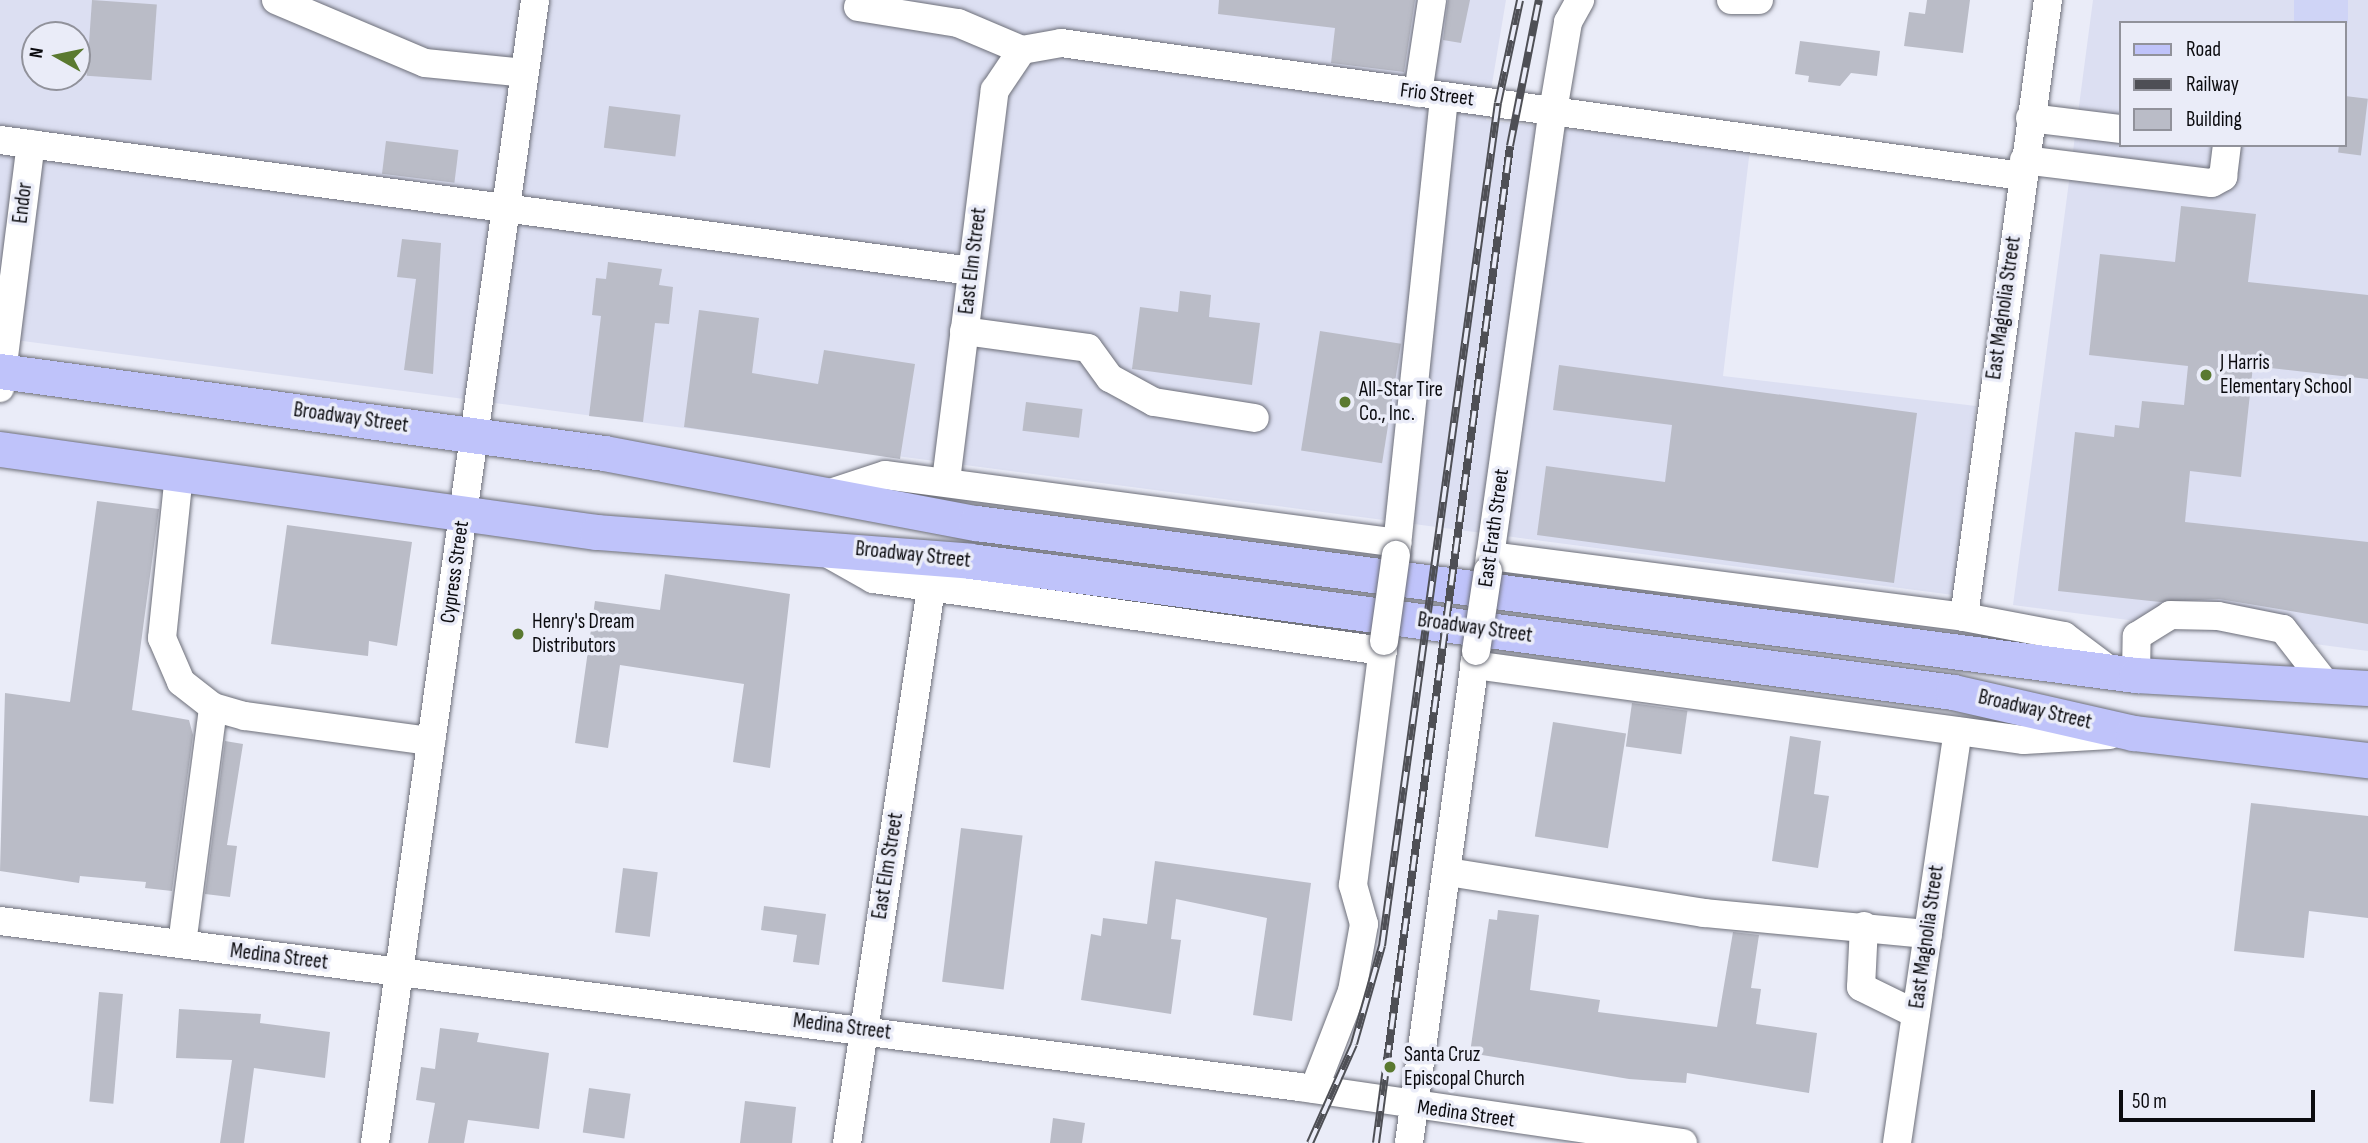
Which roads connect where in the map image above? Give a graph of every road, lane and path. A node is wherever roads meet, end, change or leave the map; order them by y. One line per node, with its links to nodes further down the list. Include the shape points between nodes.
1 (276, 0): 10 (street, via 425,63)
2 (535, 0): 10 (street, Cypress Street)
3 (1432, 0): 11 (street)
4 (1580, 0): 12 (street, East Erath Street, via 1568,22)
5 (1731, 0): 6 (street)
6 (1759, 0)
7 (2048, 0): 13 (street, East Magnolia Street)
8 (858, 7): 9 (street, via 958,23)
9 (1022, 50): 11 (street, Frio Street, via 1061,43); 20 (street, East Elm Street, via 995,90)
10 (525, 73): 19 (street, Cypress Street)
11 (1431, 95): 12 (street, Frio Street); 31 (street)
12 (1553, 111): 18 (street, Frio Street); 32 (street, East Erath Street)
13 (2030, 118): 14 (street); 18 (street, East Magnolia Street)
14 (2120, 129)
15 (0, 140): 16 (street)
16 (31, 144): 19 (street); 22 (street, Endor)
17 (2227, 147): 18 (street, Frio Street, via 2223,177 2212,183)
18 (2023, 168): 34 (street, East Magnolia Street)
19 (507, 207): 20 (street); 24 (street, Cypress Street)
20 (971, 271): 21 (street, East Elm Street)
21 (964, 331): 23 (street, via 1088,348 1110,378 1154,402); 27 (street, East Elm Street)
22 (1, 377): 24 (main road, Broadway Street)
23 (1255, 418)
24 (474, 434): 28 (main road, Broadway Street); 29 (street, Cypress Street)
25 (0, 449): 26 (main road, Broadway Street)
26 (179, 474): 29 (main road, Broadway Street); 40 (street, via 162,638 181,682)
27 (946, 481): 28 (street, Broadway Street, via 885,475); 31 (street, Broadway Street)
28 (824, 495): 37 (main road, Broadway Street, via 990,525)
29 (463, 513): 30 (main road, Broadway Street, via 657,537); 43 (street, Cypress Street)
30 (813, 545): 33 (street, Broadway Street, via 873,579); 42 (main road, Broadway Street, via 1952,692)
31 (1397, 549): 35 (street, bridge)
32 (1489, 564): 34 (street); 36 (street, East Erath Street, bridge)
33 (931, 589): 35 (street, Broadway Street); 52 (street, East Elm Street)
34 (1964, 617): 37 (street, via 2064,636)
35 (1384, 646): 53 (street, via 1353,886 1364,924 1348,1004)
36 (1475, 658): 41 (street, Broadway Street); 45 (street, East Erath Street)
37 (2124, 674): 38 (main road, Broadway Street); 38 (street, via 2137,636 2170,615 2218,617 2283,629)
38 (2325, 683): 39 (main road, Broadway Street)
39 (2368, 688)
40 (213, 707): 43 (street); 49 (street)
41 (1958, 732): 42 (street, Broadway Street, via 2024,740); 48 (street, East Magnolia Street)
42 (2133, 733): 44 (main road, Broadway Street)
43 (431, 741): 50 (street, Cypress Street)
44 (2368, 760)
45 (1448, 873): 47 (street, via 1704,913); 54 (street, East Erath Street)
46 (0, 921): 49 (street, Medina Street)
47 (1864, 926): 48 (street); 51 (street, via 1861,986)
48 (1928, 934): 51 (street, East Magnolia Street)
49 (182, 944): 50 (street, Medina Street)
50 (399, 972): 52 (street, Medina Street); 55 (street, Cypress Street)
51 (1916, 1014): 59 (street, East Magnolia Street)
52 (862, 1030): 53 (street, Medina Street); 56 (street, East Elm Street)
53 (1314, 1089): 54 (street, Medina Street)
54 (1414, 1107): 57 (street, East Erath Street); 58 (street, Medina Street)
55 (375, 1143)
56 (848, 1143)
57 (1409, 1143)
58 (1683, 1143)
59 (1897, 1143)

